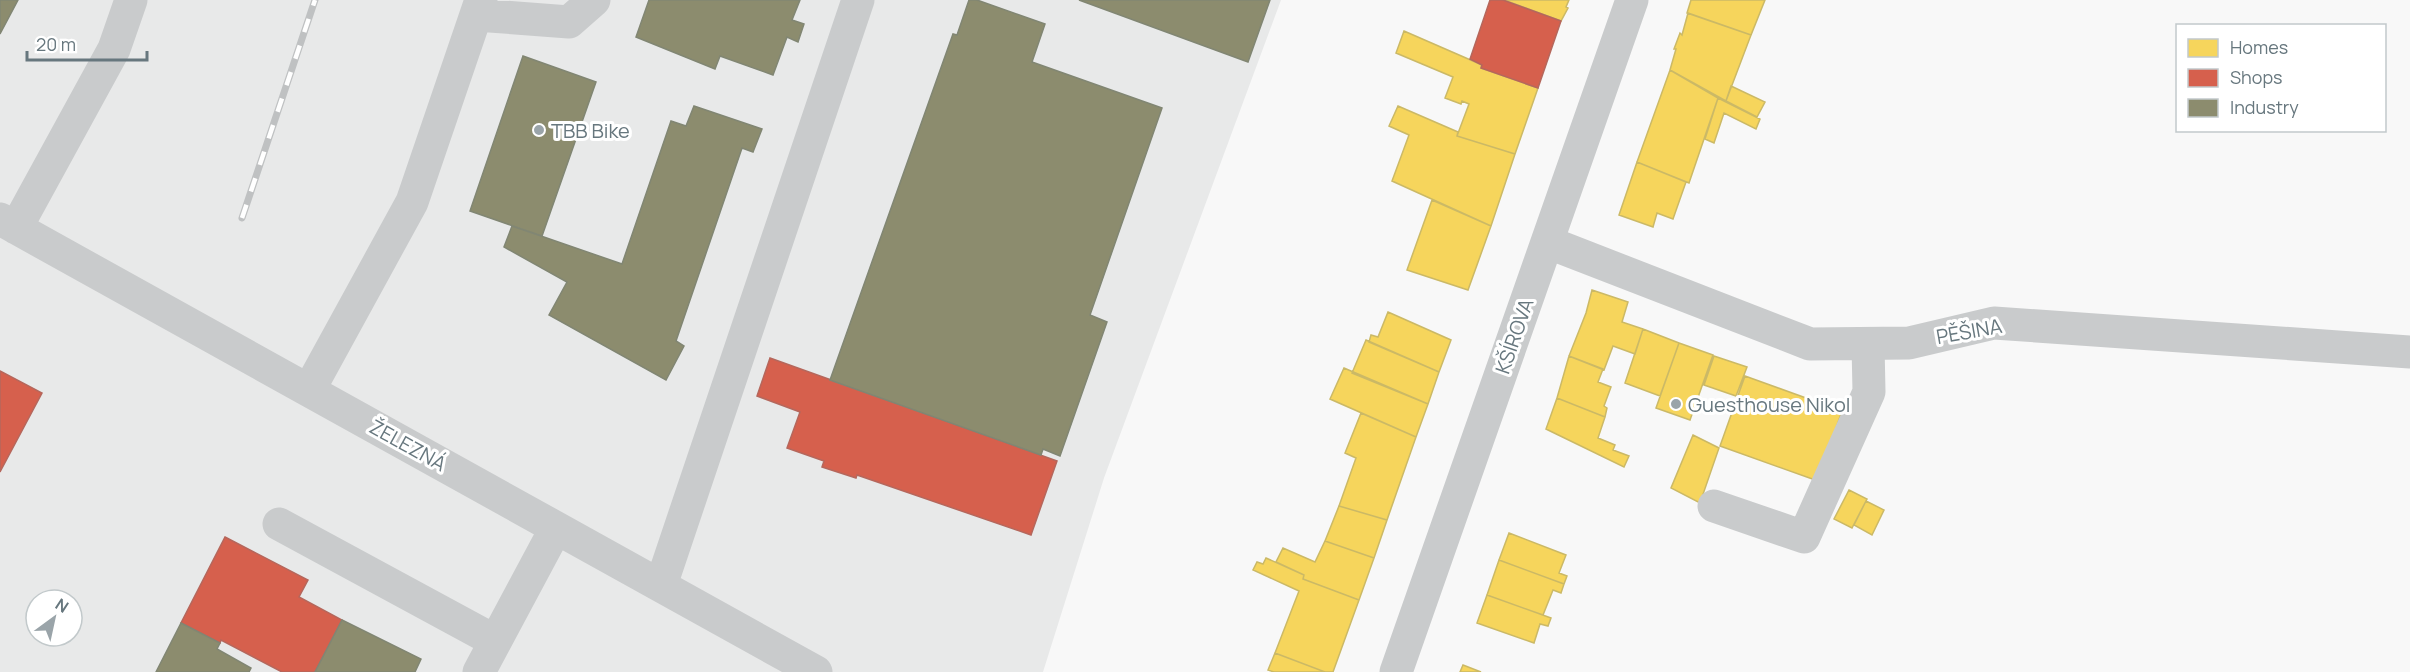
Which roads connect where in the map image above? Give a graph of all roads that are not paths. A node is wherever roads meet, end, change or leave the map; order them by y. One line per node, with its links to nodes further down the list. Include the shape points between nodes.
1 (132, 0): 6 (street, via 114,49)
2 (594, 0): 5 (street, via 569,22)
3 (858, 0): 14 (street)
4 (1632, 0): 7 (street, KŠÍROVA)
5 (479, 7): 10 (street, via 412,202)
6 (8, 224): 10 (street, ŽELEZNÁ)
7 (1547, 242): 8 (street, PĚŠINA, via 1810,344); 18 (street, KŠÍROVA)
8 (1868, 344): 9 (street, PĚŠINA, via 1909,343 1994,323); 11 (street, via 1869,392 1804,537)
9 (2410, 352)
10 (309, 390): 13 (street, ŽELEZNÁ)
11 (1714, 506)
12 (279, 524): 15 (street)
13 (556, 528): 14 (street, ŽELEZNÁ); 15 (street)
14 (661, 585): 17 (street, ŽELEZNÁ)
15 (495, 641): 16 (street)
16 (479, 672)
17 (816, 672)
18 (1396, 672)

